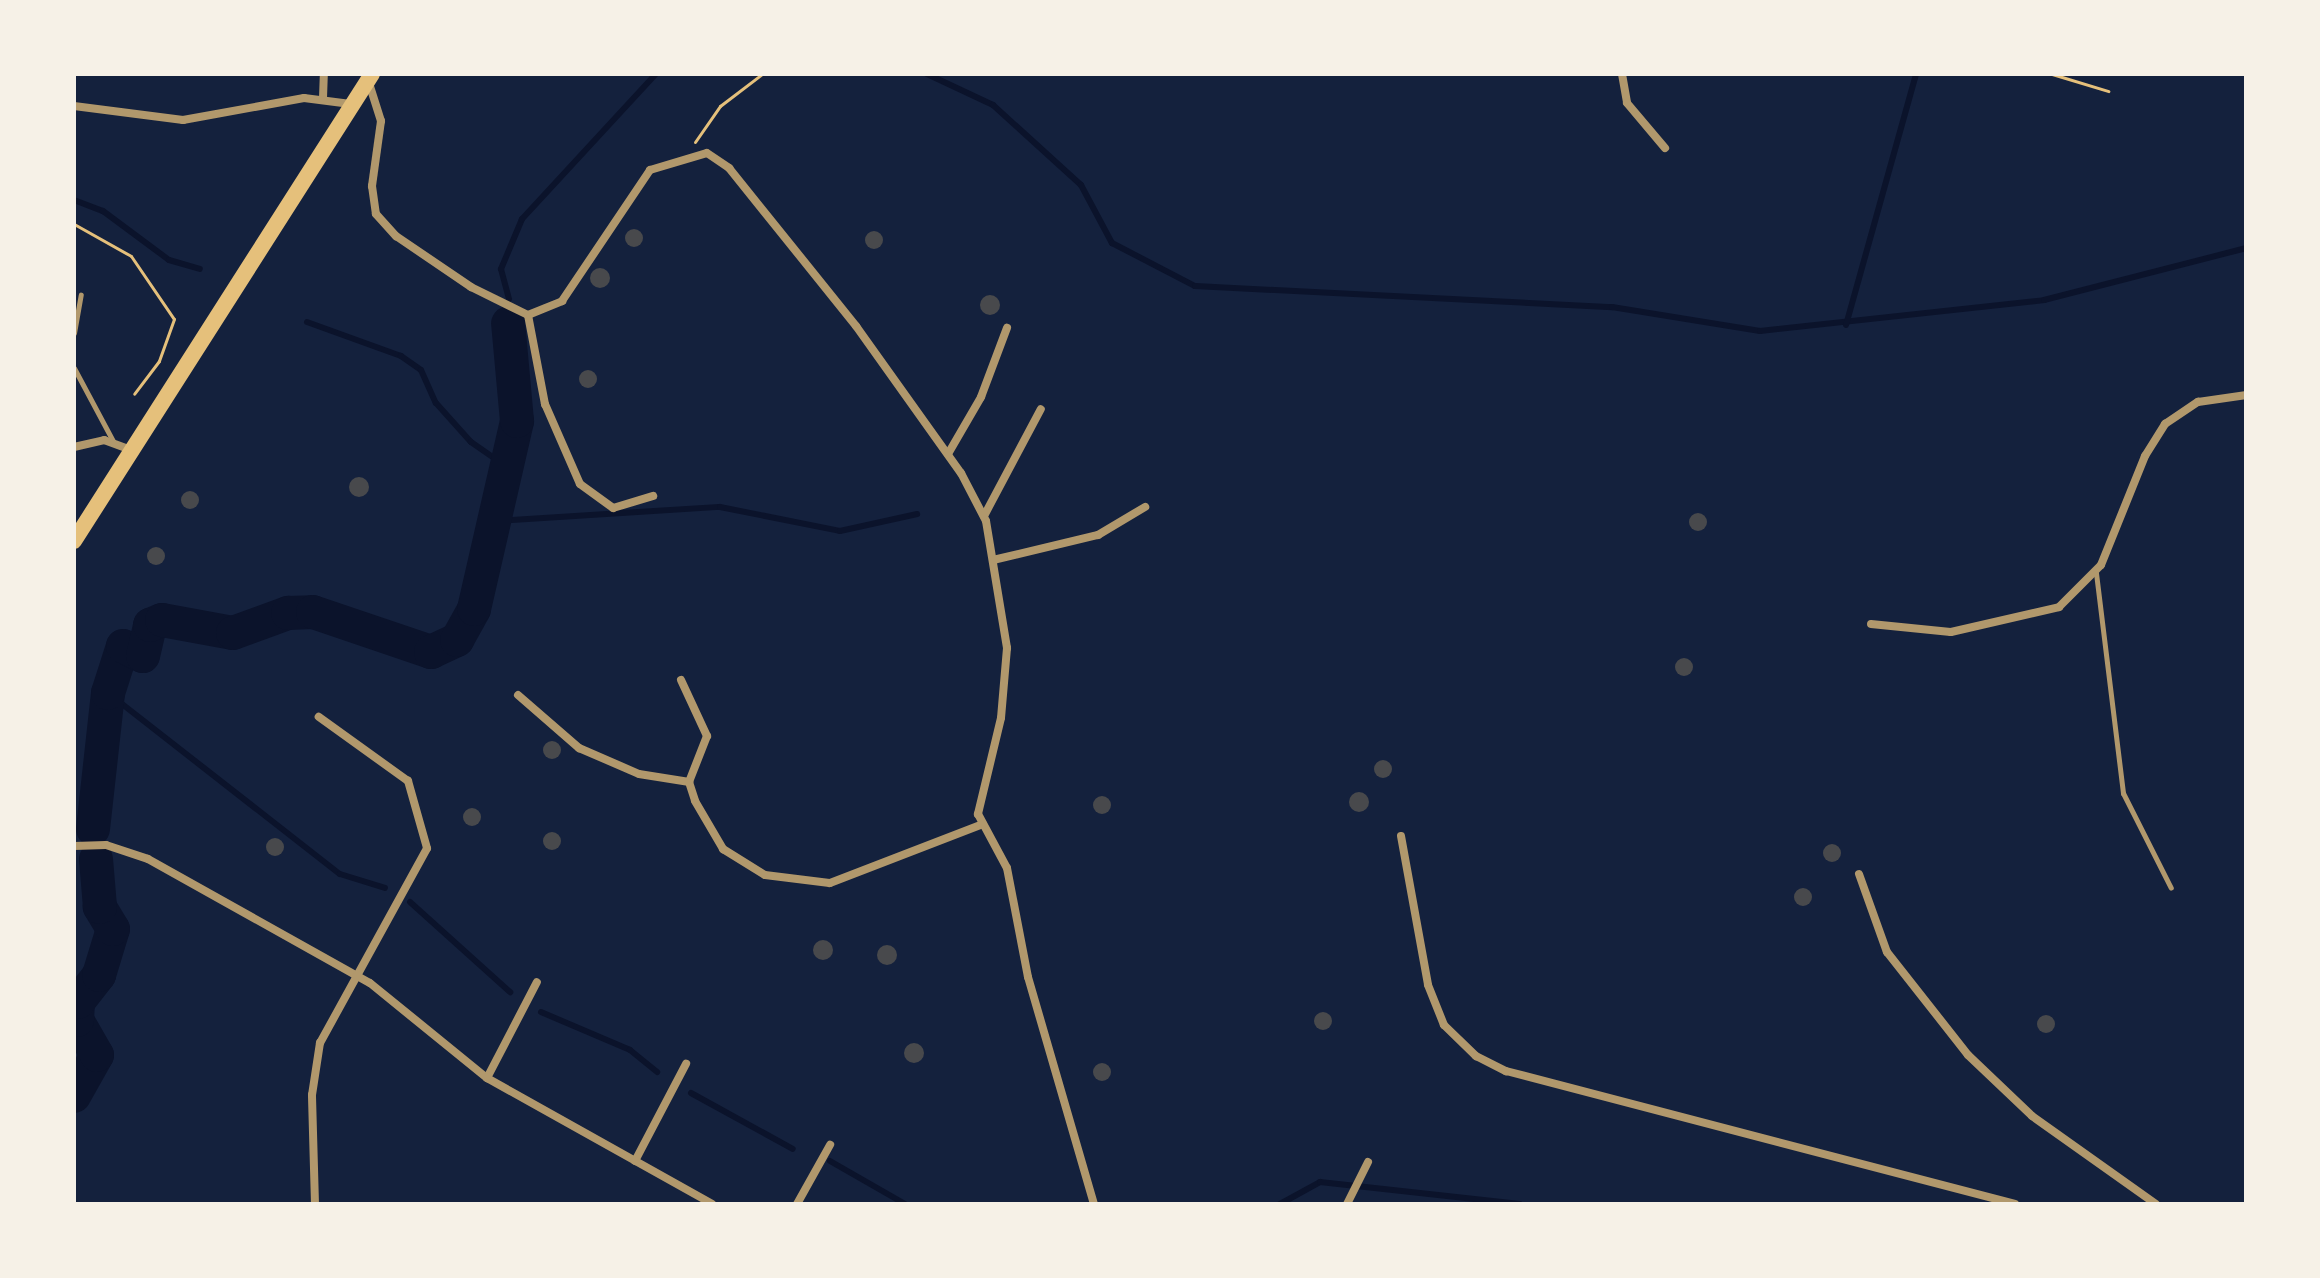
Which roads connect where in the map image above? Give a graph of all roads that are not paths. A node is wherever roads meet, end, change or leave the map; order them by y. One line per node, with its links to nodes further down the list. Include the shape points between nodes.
1 (324, 74): 4 (street)
2 (1622, 74): 7 (street, via 1627,103)
3 (370, 77): 5 (main road); 9 (street, via 381,121 372,186 376,214 396,236 471,287)
4 (323, 98): 5 (street); 6 (street, via 183,120)
5 (351, 104): 17 (main road)
6 (74, 106)
7 (1665, 148)
8 (81, 295): 11 (lane)
9 (528, 315): 18 (street, via 562,301 650,170 707,153 750,191); 19 (street, via 545,404 580,484 613,508)
10 (1007, 328): 18 (street, via 975,412)
11 (74, 333)
12 (74, 368): 15 (lane)
13 (2246, 395): 24 (street, via 2198,402 2165,424)
14 (1041, 409): 21 (street)
15 (113, 441): 16 (street); 17 (street)
16 (74, 447)
17 (132, 451): 22 (main road)
18 (948, 454): 21 (street)
19 (653, 496)
20 (1145, 507): 23 (street, via 1098,535)
21 (984, 516): 23 (street)
22 (74, 541)
23 (993, 560): 30 (street, via 1007,671 978,799)
24 (2096, 573): 25 (street, via 2059,607 2012,623 1929,633); 34 (lane, via 2123,793)
25 (1871, 624)
26 (681, 680): 29 (street, via 707,736)
27 (518, 695): 29 (street, via 590,754)
28 (319, 717): 35 (street, via 393,765 423,820 425,863)
29 (689, 782): 30 (street, via 723,849 780,879 840,880)
30 (983, 824): 46 (street, via 1007,868 1028,977)
31 (1401, 836): 48 (street, via 1428,985 1444,1025 1476,1056 1506,1071)
32 (74, 846): 35 (street, via 106,845 148,859)
33 (1859, 874): 49 (street, via 1887,952 1968,1055 2032,1116)
34 (2171, 888)
35 (354, 974): 38 (street); 43 (street, via 315,1062)
36 (537, 982): 38 (street)
37 (686, 1064): 40 (street)
38 (487, 1078): 40 (street)
39 (830, 1145): 45 (street)
40 (635, 1161): 42 (street)
41 (1368, 1162): 47 (street)
42 (699, 1201): 44 (street)
43 (315, 1204)
44 (712, 1204)
45 (797, 1204)
46 (1094, 1204)
47 (1347, 1204)
48 (2015, 1204)
49 (2156, 1204)

